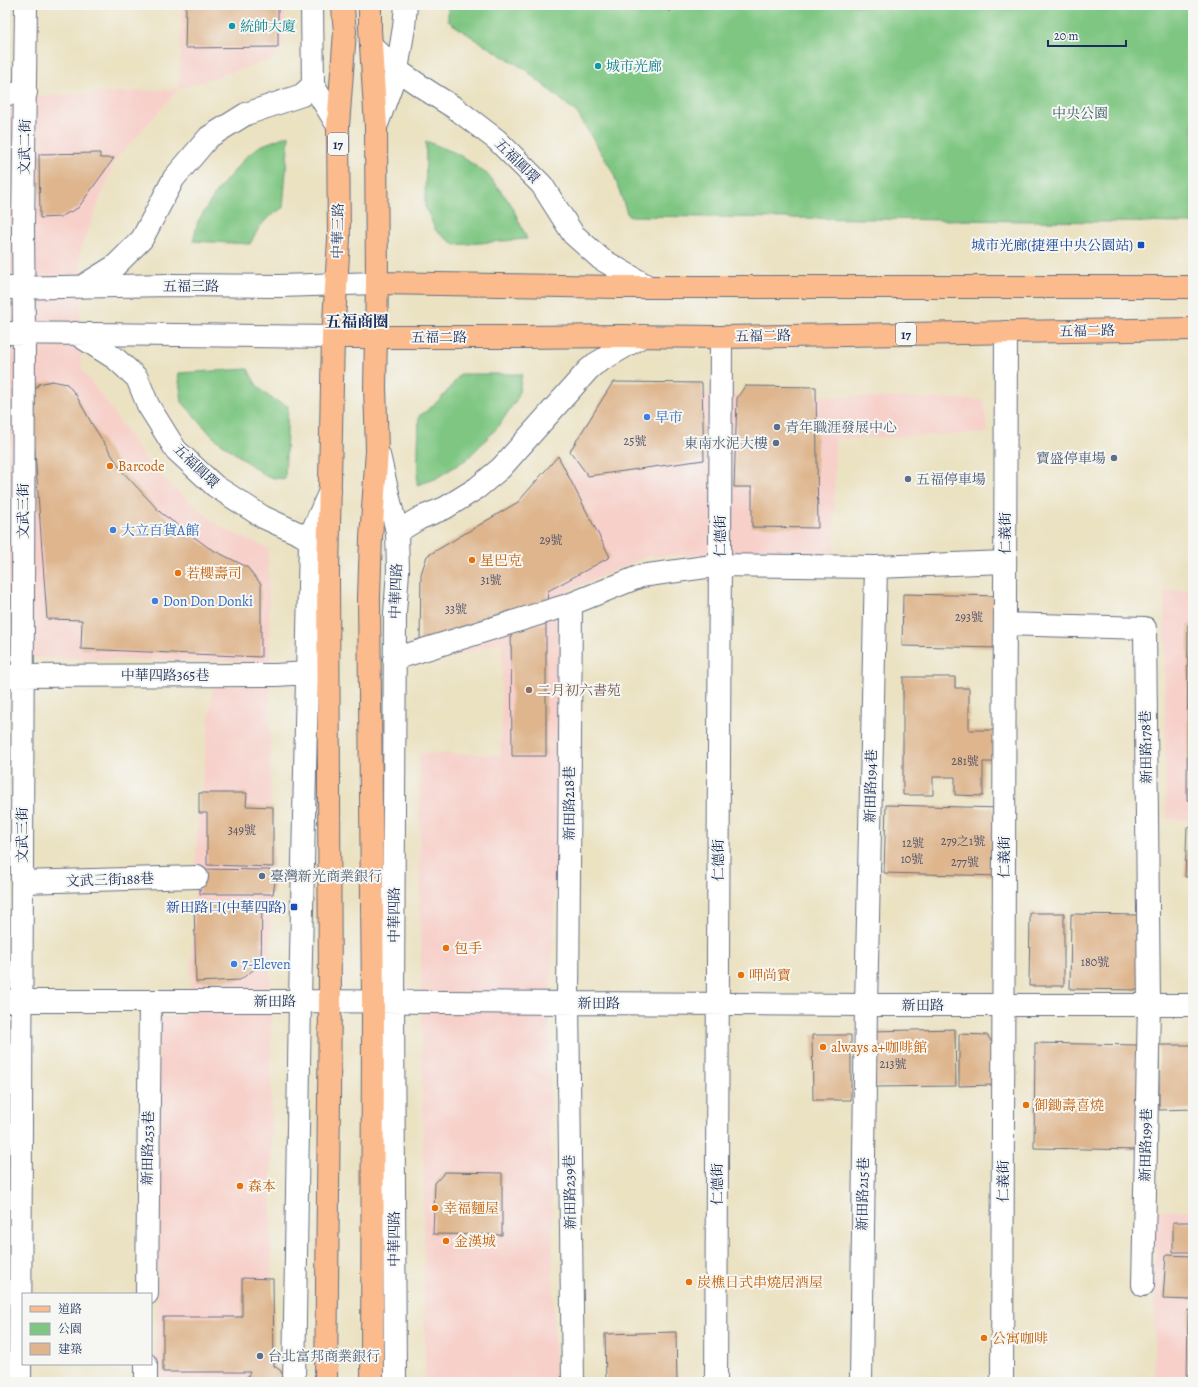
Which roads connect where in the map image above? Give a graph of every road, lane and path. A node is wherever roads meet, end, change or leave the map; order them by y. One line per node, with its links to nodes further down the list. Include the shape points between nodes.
1 (26, 5): 9 (street, 文武二街)
2 (312, 5): 8 (street, 中華三路 / 17)
3 (343, 5): 10 (main road, 中華三路 / 17, via 345,31)
4 (370, 5): 6 (main road)
5 (406, 5): 7 (street)
6 (371, 45): 7 (street, 五福圓環); 11 (main road)
7 (397, 70): 11 (street); 15 (street, 五福圓環, via 455,108 497,140 542,186 573,234 601,259)
8 (314, 85): 10 (street, 中華三路 / 17); 14 (street, via 302,95 246,114 209,137 174,178 142,239 115,266)
9 (15, 93): 17 (street, 文武二街, via 23,228)
10 (338, 126): 12 (main road, 中華三路 / 17)
11 (376, 127): 13 (main road)
12 (337, 283): 13 (street, 五福三路); 14 (street, 五福三路, via 279,286); 23 (main road, 中華三路 / 17)
13 (377, 283): 15 (main road); 25 (main road, 中華四路)
14 (80, 287): 17 (street, 五福三路)
15 (649, 287): 16 (main road)
16 (1193, 287)
17 (14, 288): 20 (street, 文武三街)
18 (1193, 329): 19 (main road, 五福二路 / 17)
19 (1006, 332): 24 (main road, 五福二路 / 17); 31 (street, 仁義街)
20 (14, 333): 21 (street); 38 (street, 文武三街)
21 (75, 333): 23 (street); 29 (street, 五福圓環, via 116,358 137,378 148,405 176,450 215,486 263,517)
22 (643, 336): 24 (main road, 五福二路 / 17); 25 (main road, 五福二路 / 17); 28 (street, via 588,370 501,468 477,488 445,508 420,518)
23 (334, 337): 25 (main road, 五福二路 / 17); 27 (main road)
24 (721, 337): 32 (street, 仁德街)
25 (375, 338): 26 (main road, 中華四路)
26 (377, 450): 28 (street, 中華四路); 45 (main road, 中華四路, via 369,597)
27 (330, 491): 29 (street); 30 (main road)
28 (397, 532): 36 (street, 中華四路)
29 (310, 540): 30 (street, 五福圓環); 37 (street)
30 (328, 554): 44 (main road)
31 (1005, 562): 33 (street); 35 (street, 仁義街)
32 (720, 564): 33 (street); 34 (street, via 641,576); 47 (street, 仁德街)
33 (876, 567): 49 (street, 新田路194巷)
34 (571, 604): 36 (street); 46 (street, 新田路218巷)
35 (1005, 624): 48 (street, 仁義街); 50 (street, 新田路178巷, via 1144,628)
36 (394, 659): 45 (street, 中華四路)
37 (307, 673): 38 (street, 中華四路365巷); 43 (street)
38 (14, 676): 40 (street, 文武三街)
39 (197, 877): 40 (street, 文武三街188巷)
40 (22, 882): 41 (street, 文武三街)
41 (13, 1001): 42 (street, 新田路); 52 (street, 文武三街)
42 (150, 1001): 43 (street, 新田路); 54 (street, 新田路253巷)
43 (300, 1001): 44 (street, 新田路); 59 (street)
44 (330, 1002): 45 (street, 新田路); 60 (main road)
45 (383, 1002): 46 (street, 新田路); 61 (main road, 中華四路); 62 (street, 中華四路)
46 (568, 1003): 47 (street, 新田路); 63 (street, 新田路239巷)
47 (718, 1003): 49 (street, 新田路); 64 (street, 仁德街)
48 (1004, 1004): 49 (street, 新田路); 50 (street, 新田路); 66 (street, 仁義街)
49 (866, 1005): 65 (street, 新田路215巷)
50 (1149, 1005): 51 (street, 新田路); 53 (street, 新田路199巷)
51 (1193, 1005)
52 (13, 1195): 55 (street, 文武三街)
53 (1143, 1285)
54 (147, 1293)
55 (13, 1360): 57 (street, 文武三街)
56 (146, 1365): 58 (street)
57 (20, 1382)
58 (146, 1382)
59 (294, 1382)
60 (326, 1382)
61 (372, 1382)
62 (395, 1382)
63 (573, 1382)
64 (716, 1382)
65 (861, 1382)
66 (1002, 1382)

